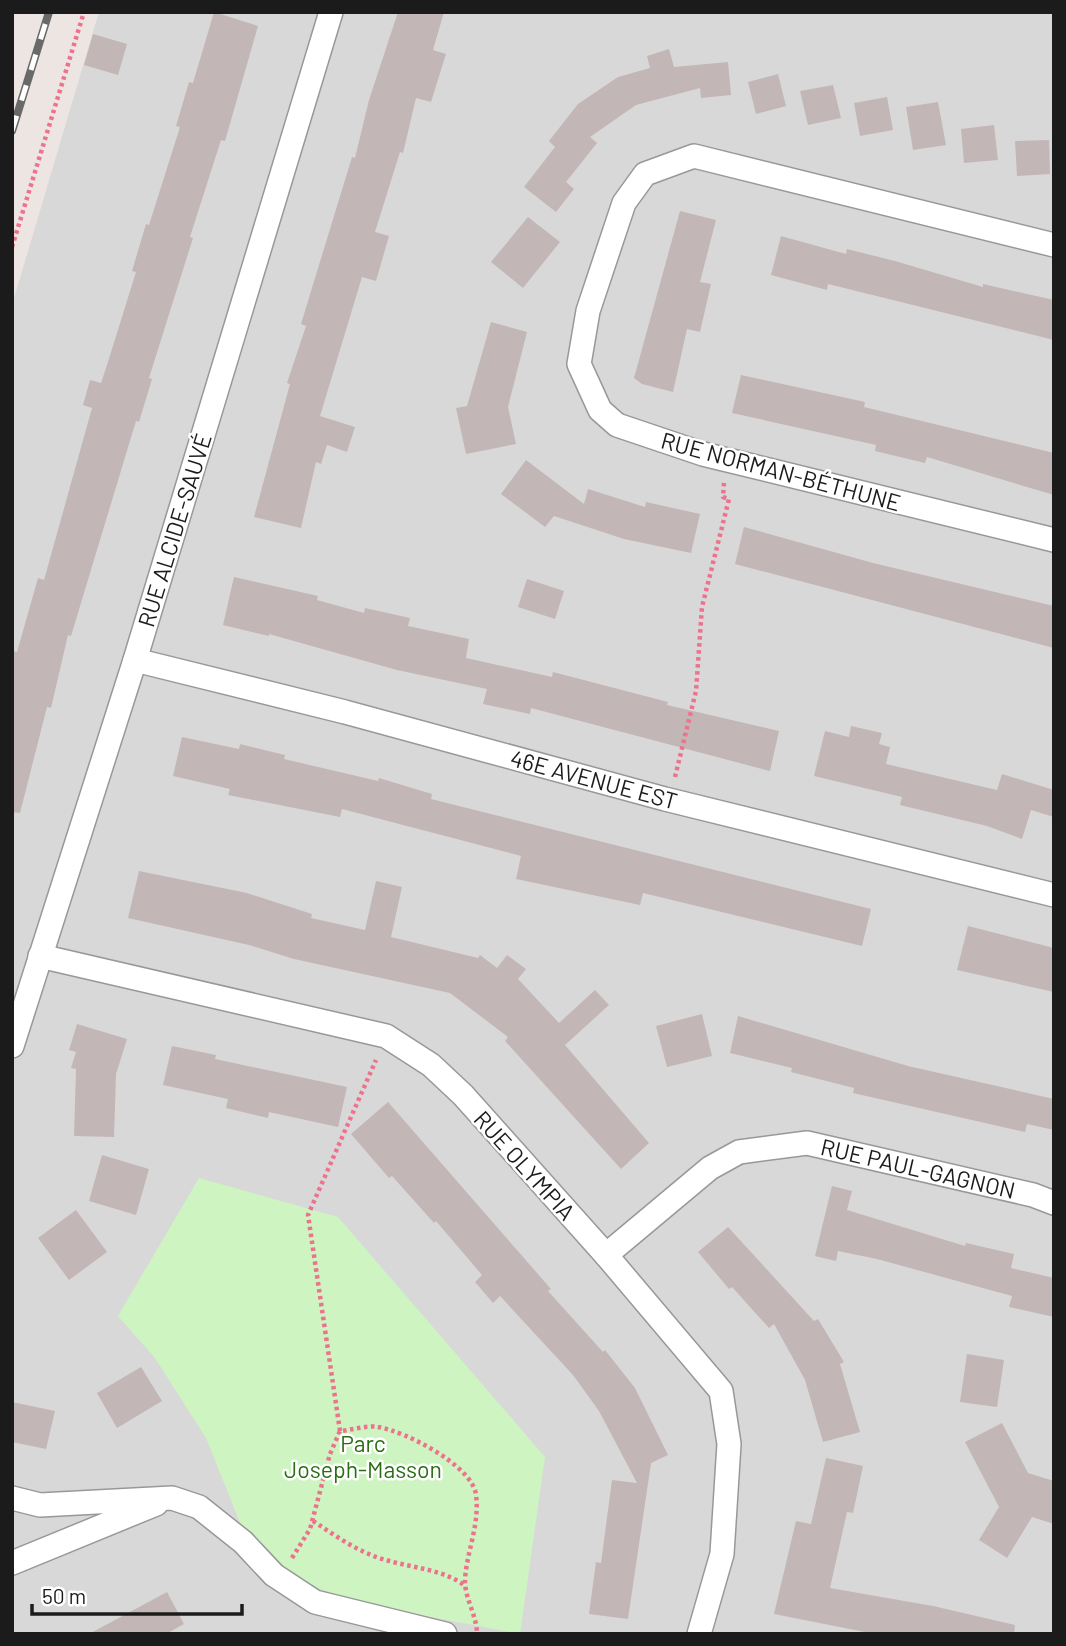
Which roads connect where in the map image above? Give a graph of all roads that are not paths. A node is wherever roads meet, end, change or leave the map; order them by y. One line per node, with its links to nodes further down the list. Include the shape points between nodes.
1 (331, 12): 4 (street, RUE ALCIDE-SAUVÉ)
2 (1054, 245): 3 (street, RUE NORMAN-BÉTHUNE, via 694,156 645,174 624,203 588,311 579,364 600,410 617,425 703,454)
3 (1054, 540)
4 (135, 660): 5 (street, 46E AVENUE EST); 6 (street, RUE ALCIDE-SAUVÉ)
5 (1054, 895)
6 (40, 956): 7 (street, RUE ALCIDE-SAUVÉ); 9 (street, RUE OLYMPIA, via 386,1037 431,1065 463,1095)
7 (12, 1046)
8 (1054, 1203): 9 (street, RUE PAUL-GAGNON, via 807,1143 739,1152 710,1168)
9 (606, 1255): 14 (street, RUE OLYMPIA, via 720,1391 729,1444 722,1553)
10 (172, 1497): 11 (street, via 40,1504); 12 (street); 13 (street, via 198,1507 284,1582 314,1602)
11 (12, 1499)
12 (12, 1563)
13 (445, 1634)
14 (699, 1634)

